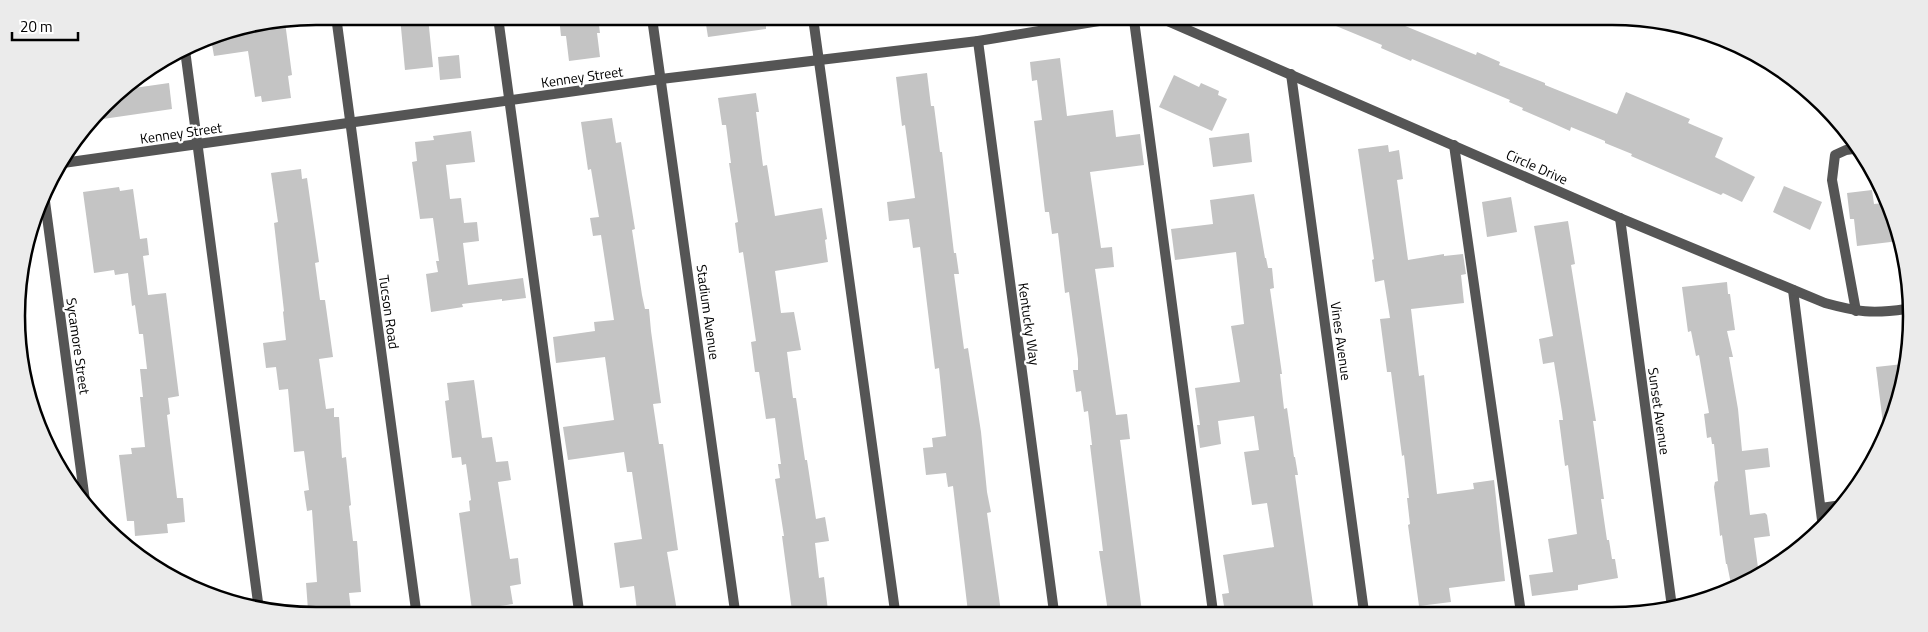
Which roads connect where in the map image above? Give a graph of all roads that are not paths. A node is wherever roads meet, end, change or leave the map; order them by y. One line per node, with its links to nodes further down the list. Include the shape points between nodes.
1 (337, 25): 14 (street, Tucson Road)
2 (499, 25): 13 (street)
3 (653, 25): 12 (street, Stadium Avenue)
4 (814, 25): 10 (street)
5 (1075, 25): 8 (street, Kenney Street)
6 (1135, 25): 35 (street)
7 (1177, 25): 11 (street, Circle Drive)
8 (978, 41): 10 (street, Kenney Street); 34 (street, Kentucky Way)
9 (186, 56): 15 (street)
10 (819, 60): 12 (street, Kenney Street); 33 (street)
11 (1291, 74): 16 (street, Circle Drive); 36 (street, Vines Avenue)
12 (661, 79): 13 (street, Kenney Street); 32 (street, Stadium Avenue)
13 (509, 101): 14 (street, Kenney Street); 31 (street)
14 (349, 123): 15 (street, Kenney Street); 30 (street, Tucson Road)
15 (197, 144): 18 (street, Kenney Street); 28 (street)
16 (1454, 145): 20 (street, Circle Drive); 37 (street)
17 (1851, 149): 23 (street, via 1835,155 1832,180)
18 (69, 162)
19 (46, 208): 24 (street, Sycamore Street)
20 (1620, 218): 21 (street, Circle Drive); 29 (street, Sunset Avenue)
21 (1793, 290): 23 (street, Circle Drive); 26 (street)
22 (1903, 309): 23 (street, Circle Drive)
23 (1856, 312)
24 (84, 491)
25 (1832, 506): 26 (street)
26 (1821, 508): 27 (street)
27 (1822, 517)
28 (258, 601)
29 (1671, 601)
30 (416, 607)
31 (578, 607)
32 (734, 607)
33 (894, 607)
34 (1053, 607)
35 (1212, 607)
36 (1363, 607)
37 (1520, 607)

